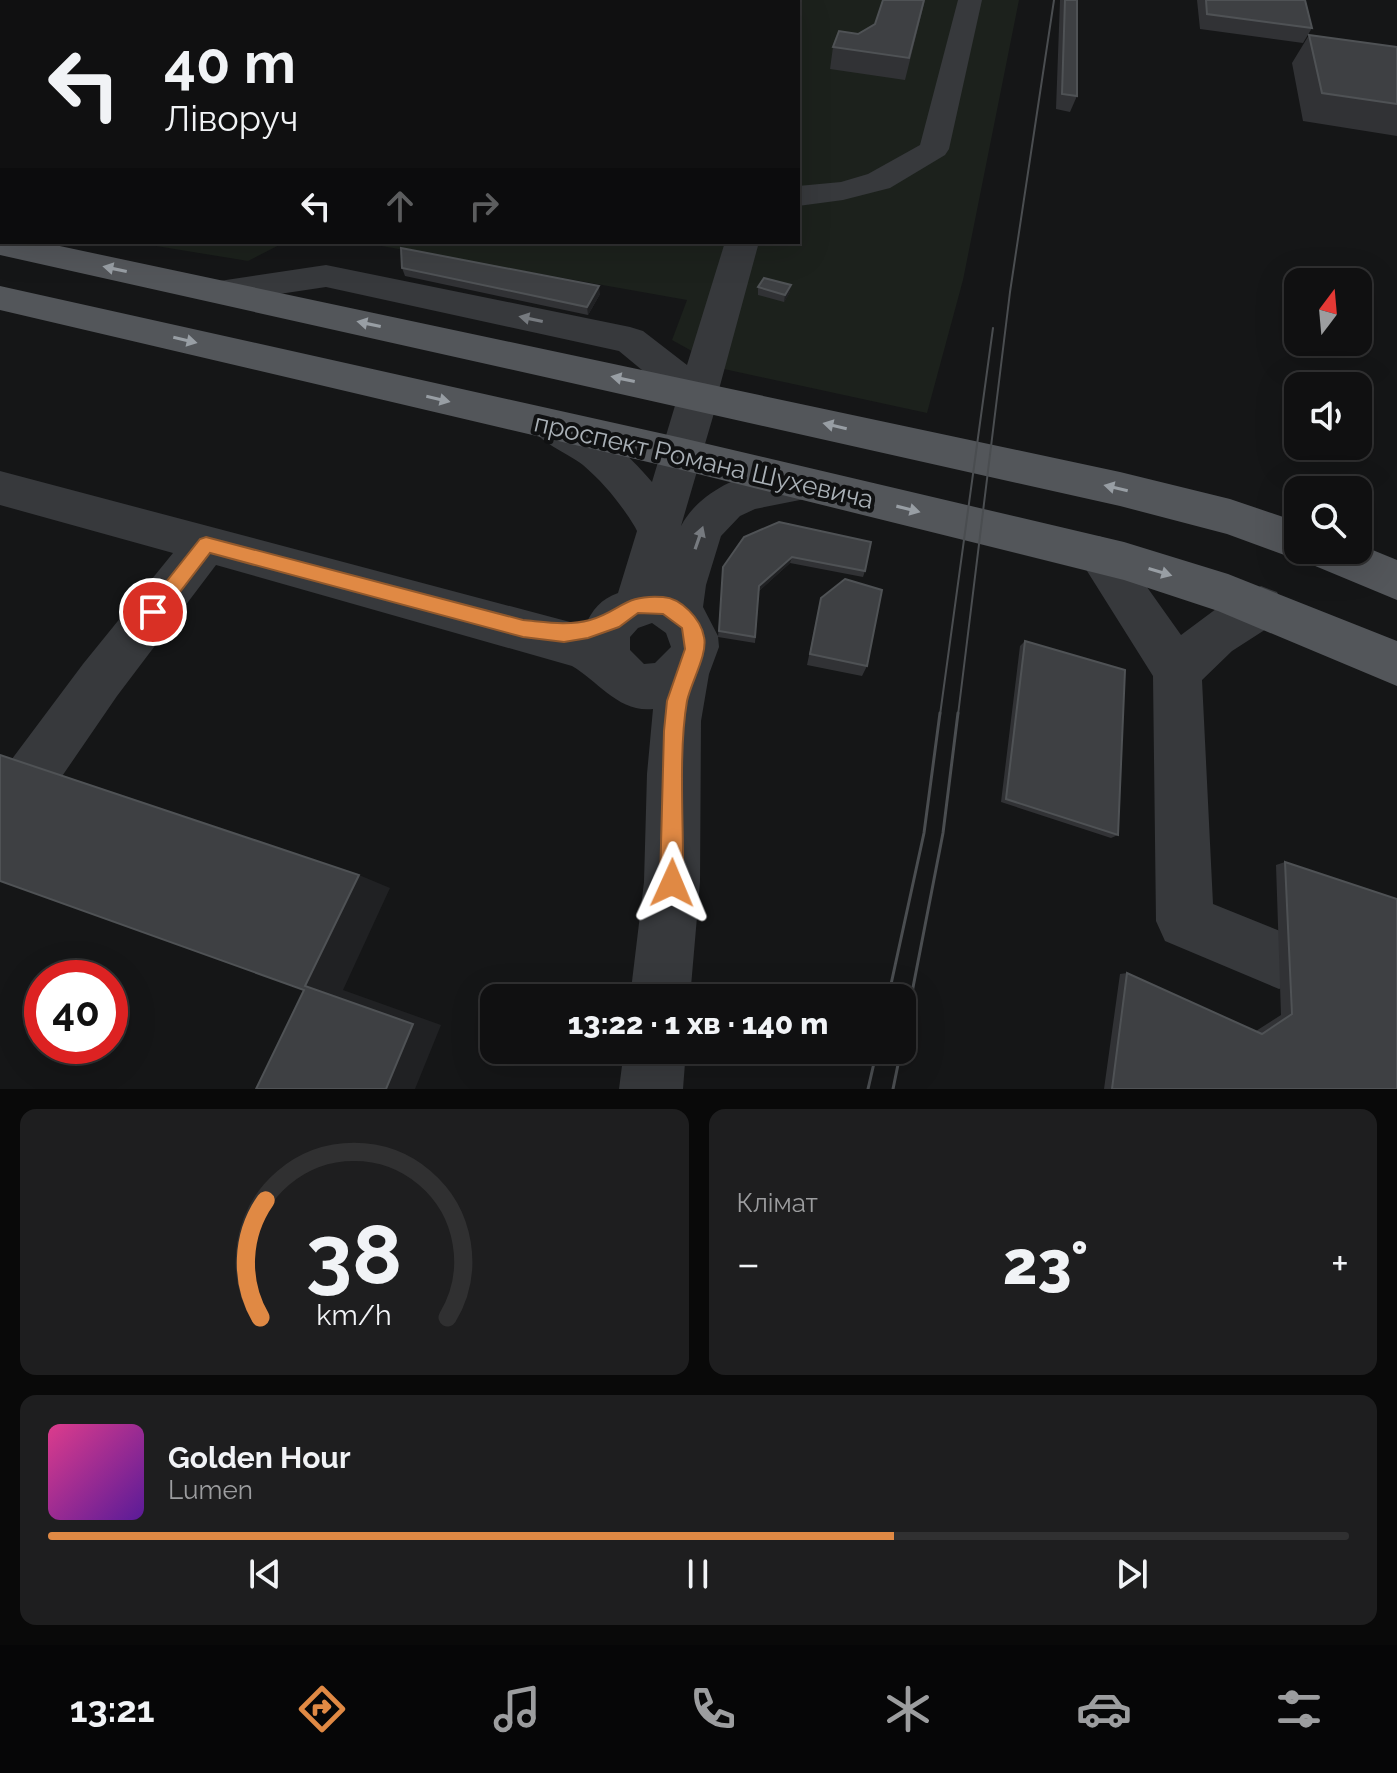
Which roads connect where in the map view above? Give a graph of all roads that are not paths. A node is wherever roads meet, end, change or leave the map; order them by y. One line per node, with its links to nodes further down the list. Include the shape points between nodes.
1 (970, 0): 2 (street, via 934,149 879,181)
2 (800, 196)
3 (741, 244): 6 (street)
4 (17, 246): 6 (main road, one-way to 4)
5 (0, 298): 7 (main road, проспект Романа Шухевича, one-way to 7)
6 (700, 396): 8 (street); 12 (main road, one-way to 6, via 1120,489)
7 (549, 424): 8 (main road, проспект Романа Шухевича); 11 (street, via 582,440 609,462)
8 (682, 454): 9 (main road, проспект Романа Шухевича); 11 (street)
9 (805, 484): 14 (main road, проспект Романа Шухевича, one-way to 14); 18 (street, one-way to 9, via 678,599 703,525 717,510 736,496)
10 (0, 488): 13 (street)
11 (660, 534): 18 (street)
12 (1284, 536)
13 (206, 545): 18 (street, via 585,648); 22 (street)
14 (1099, 555): 17 (main road, проспект Романа Шухевича, one-way to 17); 20 (street)
15 (1358, 564): 16 (main road)
16 (1397, 580)
17 (1261, 607): 19 (main road, проспект Романа Шухевича); 20 (street, via 1220,629)
18 (632, 636): 21 (street, via 657,707); 21 (street, via 654,686 686,668)
19 (1397, 664)
20 (1177, 673): 23 (street, via 1185,921)
21 (674, 731): 24 (street, via 672,883)
22 (0, 820)
23 (1279, 960)
24 (661, 984)
25 (654, 1064): 26 (street)
26 (651, 1089)

